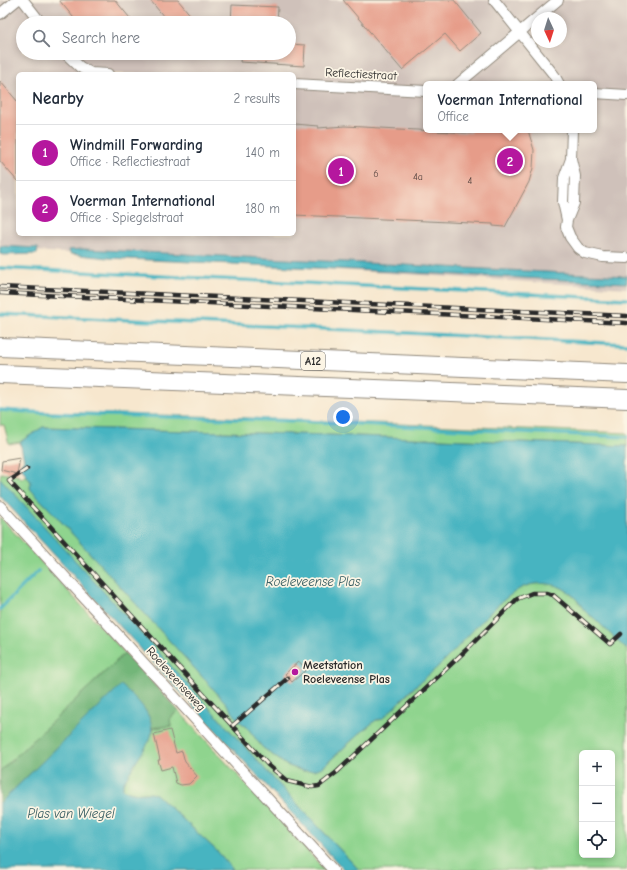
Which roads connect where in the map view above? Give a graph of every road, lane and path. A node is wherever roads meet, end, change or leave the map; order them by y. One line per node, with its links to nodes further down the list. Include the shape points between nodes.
1 (17, 0): 5 (street)
2 (23, 0): 6 (street)
3 (494, 0): 7 (street)
4 (558, 0): 7 (street)
5 (0, 14)
6 (36, 16)
7 (520, 32): 10 (street); 11 (street)
8 (72, 60): 9 (street)
9 (89, 72)
10 (462, 81)
11 (557, 81)
12 (296, 84): 13 (street, Reflectiestraat)
13 (423, 91)
14 (597, 93): 15 (street)
15 (627, 95)
16 (572, 133): 17 (street, via 574,203 566,227 570,237 585,253)
17 (627, 258)
18 (0, 347): 20 (highway, A12)
19 (0, 374): 21 (highway, A12)
20 (627, 374)
21 (627, 399)
22 (0, 506): 23 (street, Roeleveenseweg)
23 (333, 870)

